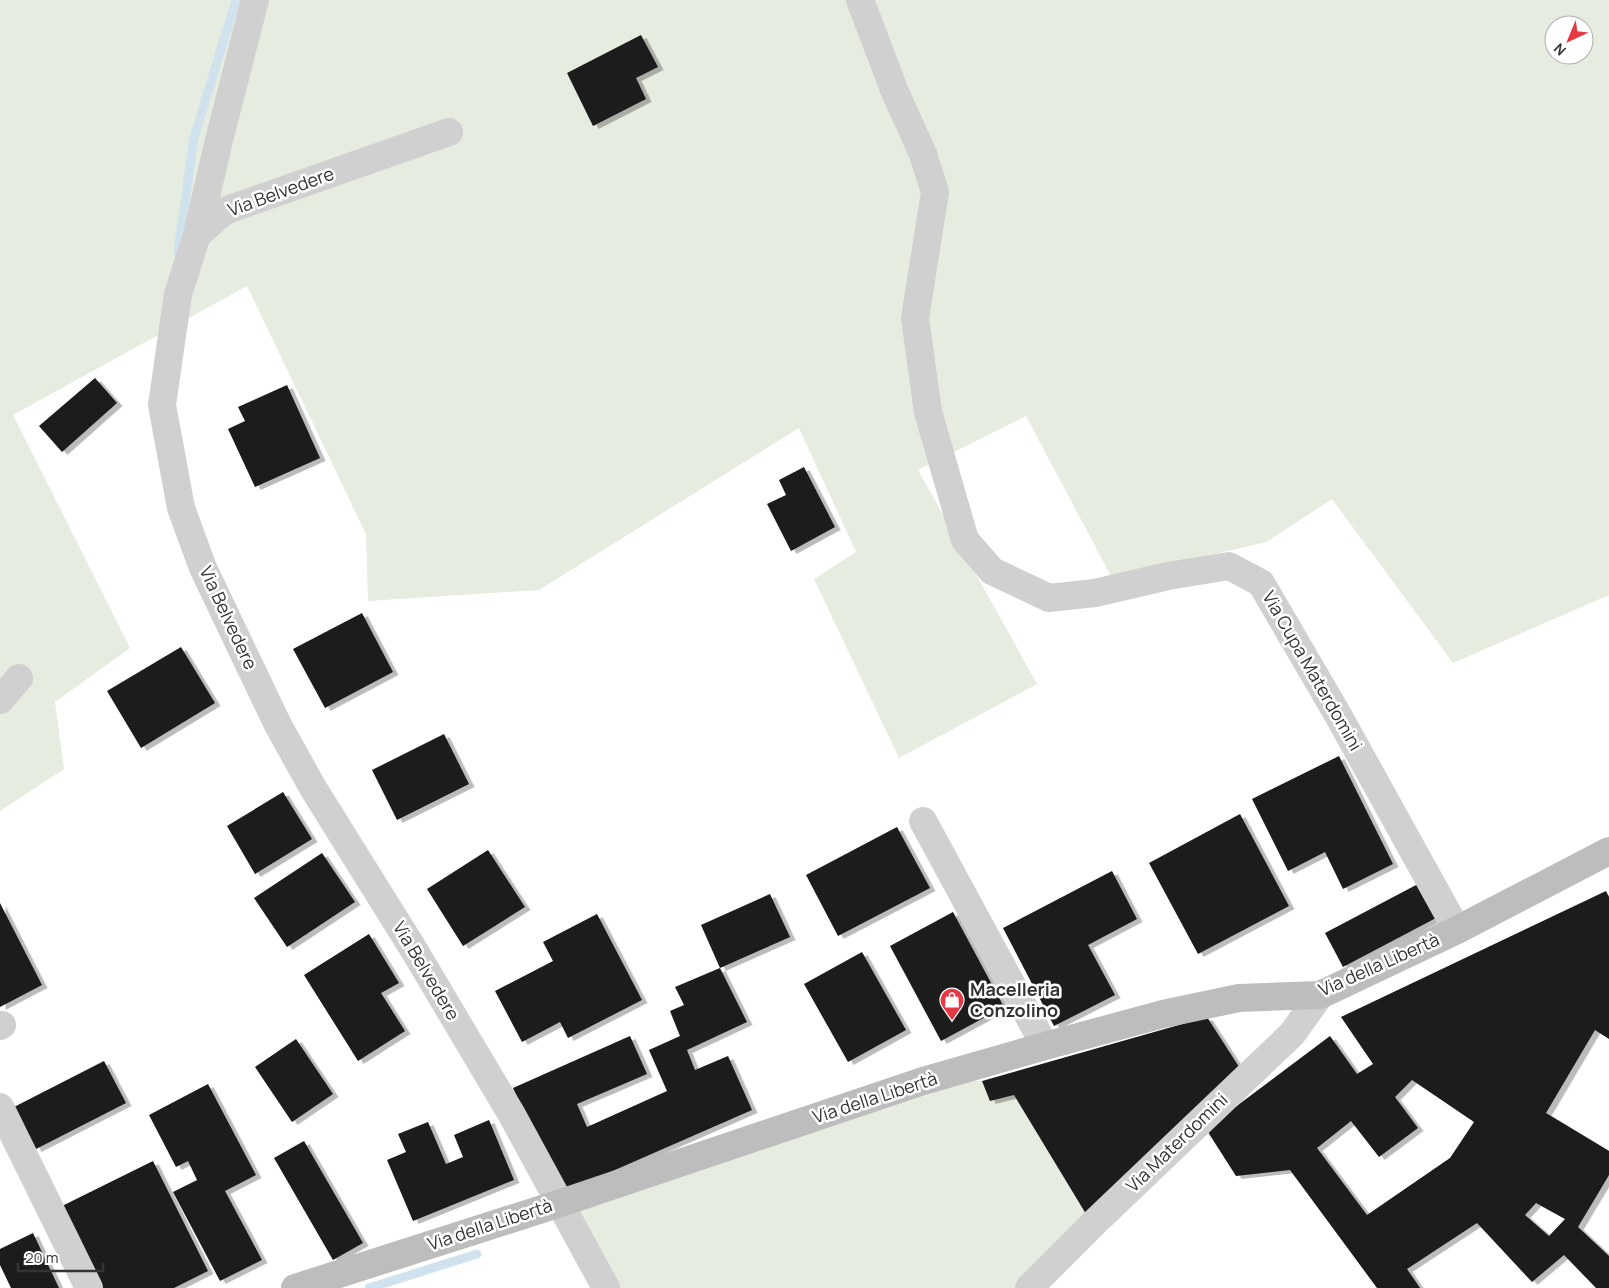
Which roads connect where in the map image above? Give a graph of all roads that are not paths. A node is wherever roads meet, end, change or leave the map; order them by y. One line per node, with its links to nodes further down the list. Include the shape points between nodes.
1 (256, 0): 4 (street)
2 (860, 0): 9 (street, Via Cupa Materdomini, via 923,154 935,192 915,318 928,412 965,540 992,571 1049,598 1095,593 1229,566 1261,583)
3 (449, 132): 4 (street, Via Belvedere, via 224,211)
4 (197, 236): 13 (street, Via Belvedere, via 178,294 162,405 181,508 203,568 312,788 428,975)
5 (19, 678): 6 (street)
6 (0, 700)
7 (924, 821): 11 (street)
8 (1609, 851): 9 (main road, Via della Libertà)
9 (1457, 930): 10 (main road, Via della Libertà)
10 (1320, 995): 11 (main road, Via della Libertà, via 1239,998 1163,1014); 17 (street, Via Materdomini, via 1292,1034)
11 (1045, 1046): 13 (main road, Via della Libertà, via 923,1081)
12 (0, 1107): 14 (street)
13 (561, 1203): 15 (main road, Via della Libertà); 16 (street, Via Belvedere)
14 (88, 1288)
15 (295, 1288)
16 (606, 1288)
17 (1030, 1288)

